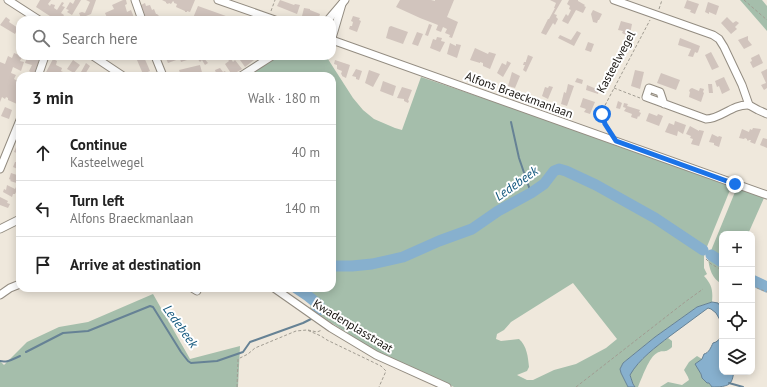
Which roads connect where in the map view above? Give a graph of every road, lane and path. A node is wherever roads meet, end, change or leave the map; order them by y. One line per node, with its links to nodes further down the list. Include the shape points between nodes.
1 (8, 0): 10 (street)
2 (135, 0): 11 (street)
3 (218, 0): 12 (street)
4 (275, 0): 13 (path)
5 (614, 0): 9 (street)
6 (662, 0): 9 (path, Kasteelwegel)
7 (744, 0): 15 (path)
8 (343, 2): 14 (street); 16 (street)
9 (655, 15): 26 (path, Kasteelwegel); 28 (street, via 719,39 742,85)
10 (33, 16)
11 (141, 16)
12 (263, 16)
13 (272, 16)
14 (331, 16)
15 (767, 20)
16 (336, 26)
17 (336, 40): 31 (street, Alfons Braeckmanlaan)
18 (44, 60): 22 (street)
19 (100, 60): 23 (street)
20 (157, 60): 24 (street)
21 (266, 60): 25 (street)
22 (40, 72)
23 (117, 72)
24 (162, 72)
25 (247, 72)
26 (614, 88): 27 (path, via 642,98); 31 (path, Kasteelwegel, via 602,114)
27 (646, 97): 28 (street, via 649,88 661,94 664,104 706,119 738,106)
28 (748, 105): 29 (street)
29 (767, 114)
30 (16, 130): 32 (street)
31 (616, 141): 33 (street, Alfons Braeckmanlaan)
32 (0, 169)
33 (767, 195)
34 (16, 221): 35 (street)
35 (0, 229)
36 (706, 259): 37 (path)
37 (719, 268)
38 (16, 286): 43 (street)
39 (755, 287): 42 (path)
40 (703, 289): 49 (path)
41 (280, 292): 44 (street, Kwadenplasstraat)
42 (767, 292)
43 (0, 295)
44 (331, 328): 45 (path, via 318,332); 48 (street, Kwadenplasstraat, via 376,355)
45 (306, 330): 46 (path, via 296,331 254,348 238,359); 47 (path, via 381,366 386,371)
46 (237, 387)
47 (379, 387)
48 (447, 387)
49 (576, 387)

